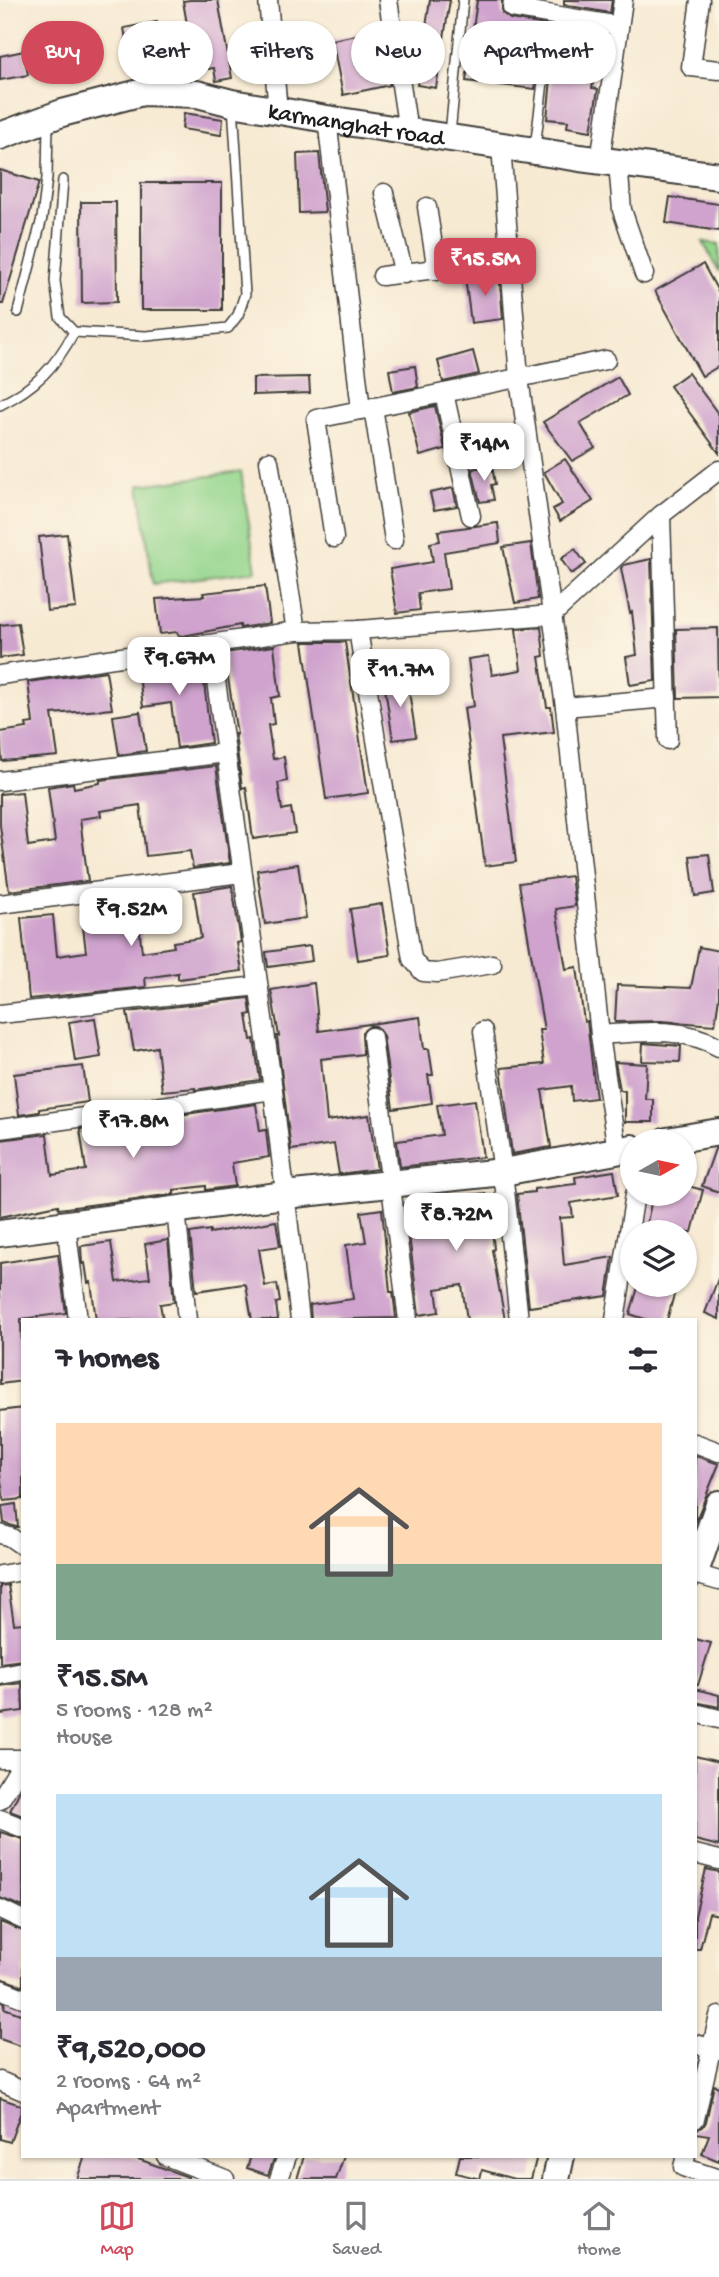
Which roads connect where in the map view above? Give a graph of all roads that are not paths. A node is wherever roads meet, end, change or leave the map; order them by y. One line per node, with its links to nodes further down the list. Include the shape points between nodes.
1 (268, 0): 11 (street)
2 (388, 0): 14 (street)
3 (463, 0): 16 (lane)
4 (513, 0): 7 (street, via 512,8)
5 (622, 0): 7 (street)
6 (701, 0): 8 (street, via 691,67)
7 (619, 26): 19 (street)
8 (719, 70)
9 (543, 84): 18 (lane)
10 (232, 103): 11 (main road, karmanghat road); 12 (main road, karmanghat road, via 197,94 143,92); 30 (lane, via 245,294 238,315 228,328 146,336)
11 (278, 111): 13 (main road, karmanghat road)
12 (48, 118): 15 (main road, karmanghat road); 29 (lane, via 42,218)
13 (327, 119): 14 (main road, karmanghat road); 35 (street)
14 (408, 131): 16 (main road, karmanghat road)
15 (0, 136)
16 (449, 138): 17 (main road, karmanghat road)
17 (501, 146): 18 (main road, karmanghat road); 24 (street)
18 (534, 151): 19 (main road, karmanghat road)
19 (609, 162): 20 (main road, karmanghat road); 27 (street)
20 (719, 176)
21 (63, 180): 30 (lane, via 55,281 60,317)
22 (384, 193): 26 (street)
23 (427, 207): 25 (street)
24 (511, 259): 25 (street); 32 (street)
25 (437, 271): 26 (street)
26 (404, 274): 28 (street)
27 (644, 274)
28 (382, 276)
29 (18, 312)
30 (74, 332): 34 (lane, via 59,359 35,384)
31 (606, 360): 32 (street)
32 (519, 378): 33 (street); 42 (street)
33 (444, 393): 35 (street); 39 (street)
34 (0, 405)
35 (367, 408): 40 (street, via 316,419); 41 (street)
36 (269, 461): 44 (street)
37 (719, 470): 38 (street)
38 (662, 515): 42 (street); 47 (street)
39 (471, 516)
40 (334, 538)
41 (394, 540)
42 (552, 615): 43 (street); 48 (street)
43 (358, 630): 44 (street); 54 (street, via 412,959 423,972 437,973)
44 (296, 631): 45 (street)
45 (211, 645): 46 (street); 50 (street)
46 (0, 676)
47 (667, 698): 48 (street); 49 (street)
48 (565, 707): 58 (street)
49 (668, 740)
50 (226, 753): 51 (street); 52 (street)
51 (0, 781)
52 (241, 873): 53 (street); 55 (street)
53 (0, 904)
54 (492, 964)
55 (258, 986): 56 (street); 61 (street)
56 (0, 1014)
57 (483, 1031): 67 (street)
58 (600, 1035): 60 (street, via 680,1031); 63 (street)
59 (372, 1037): 68 (street)
60 (718, 1043)
61 (273, 1090): 62 (street); 69 (street)
62 (0, 1129)
63 (620, 1131)
64 (719, 1132): 65 (main road)
65 (697, 1136)
66 (620, 1151): 67 (main road)
67 (503, 1172): 68 (main road); 78 (street)
68 (392, 1185): 69 (main road); 77 (street)
69 (285, 1195): 71 (main road); 76 (street)
70 (633, 1206): 79 (street)
71 (176, 1209): 72 (main road); 75 (street)
72 (66, 1224): 73 (main road); 74 (street)
73 (0, 1233)
74 (78, 1318)
75 (187, 1318)
76 (300, 1318)
77 (408, 1318)
78 (519, 1318)
79 (615, 1318)
80 (697, 1444): 81 (street)
81 (719, 1452)
82 (719, 1504): 85 (main road)
83 (0, 1534): 84 (street)
84 (21, 1544)
85 (697, 1567)
86 (21, 1571): 87 (street)
87 (0, 1574)
88 (697, 1574): 89 (street)
89 (719, 1581)
90 (21, 1671): 91 (street)
91 (0, 1675)
92 (697, 1714): 93 (street)
93 (719, 1719)
94 (0, 1759): 95 (street)
95 (21, 1760)
96 (21, 1763): 97 (street)
97 (0, 1800)
98 (0, 1819): 99 (street)
99 (21, 1827)
100 (697, 1854): 101 (street)
101 (719, 1860)
102 (0, 1909): 103 (street)
103 (21, 1919)
104 (0, 1989): 105 (street)
105 (21, 1997)
106 (719, 2016): 107 (street)
107 (709, 2048): 110 (street)
108 (0, 2081): 109 (street)
109 (21, 2090)
110 (697, 2109)
111 (286, 2158): 116 (street)
112 (561, 2158): 117 (main road)
113 (685, 2158): 118 (street, via 683,2167)
114 (177, 2164): 115 (street)
115 (225, 2179)
116 (279, 2179)
117 (556, 2179)
118 (719, 2179)

